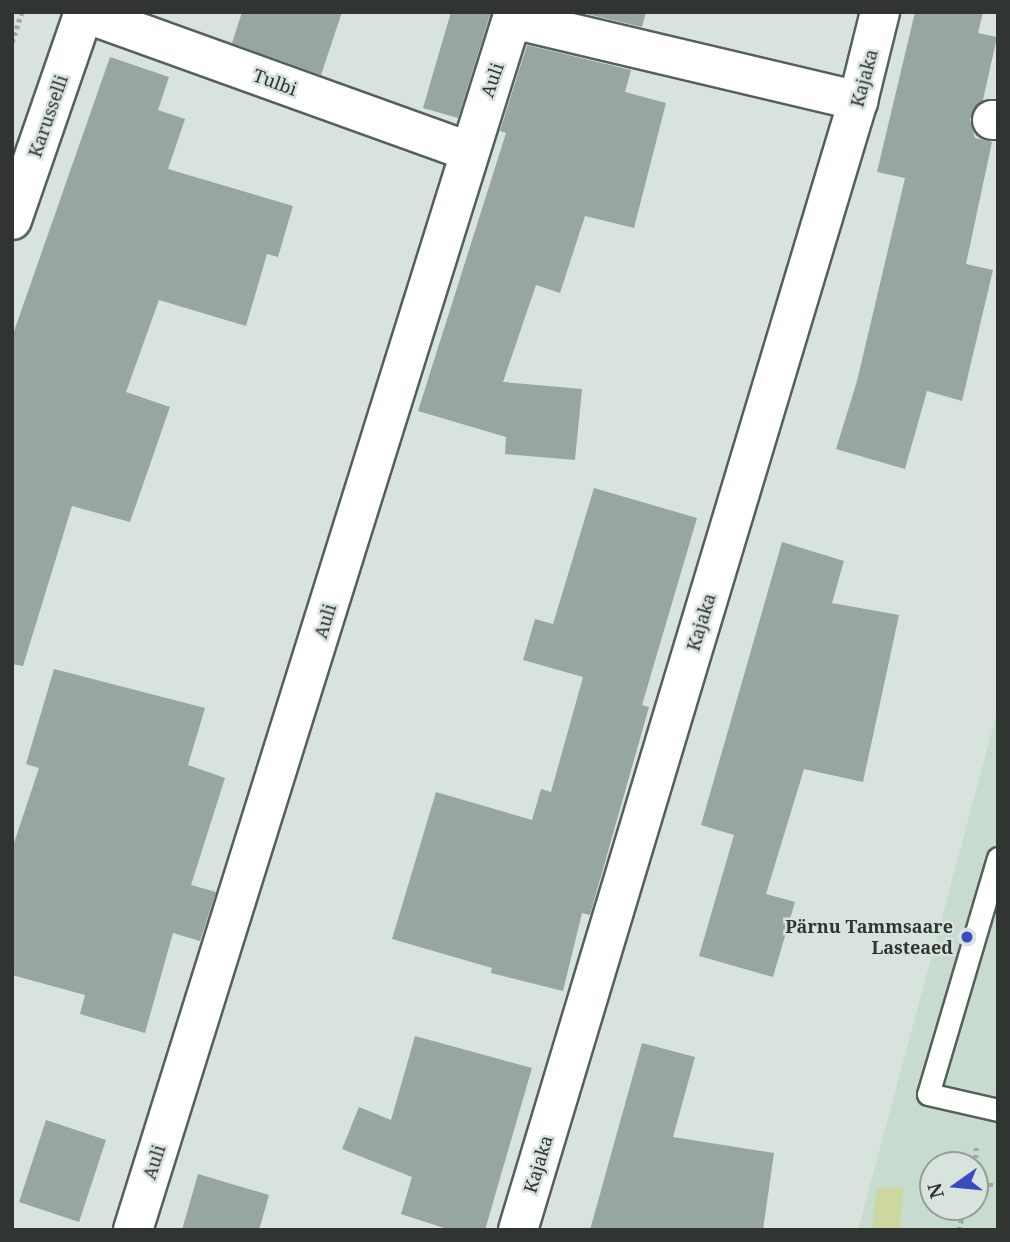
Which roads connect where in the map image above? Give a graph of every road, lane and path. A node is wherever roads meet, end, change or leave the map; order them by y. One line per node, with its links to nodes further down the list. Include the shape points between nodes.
1 (22, 12): 5 (path)
2 (83, 12): 7 (street, Tulbi); 8 (street, Karusselli)
3 (880, 12): 6 (street, Kajaka)
4 (513, 16): 6 (street); 7 (street, Auli)
5 (12, 42)
6 (858, 101): 12 (street, Kajaka)
7 (468, 152): 11 (street, Auli)
8 (12, 220)
9 (998, 858): 10 (lane, via 928,1094)
10 (998, 1110)
11 (133, 1230)
12 (518, 1230)

